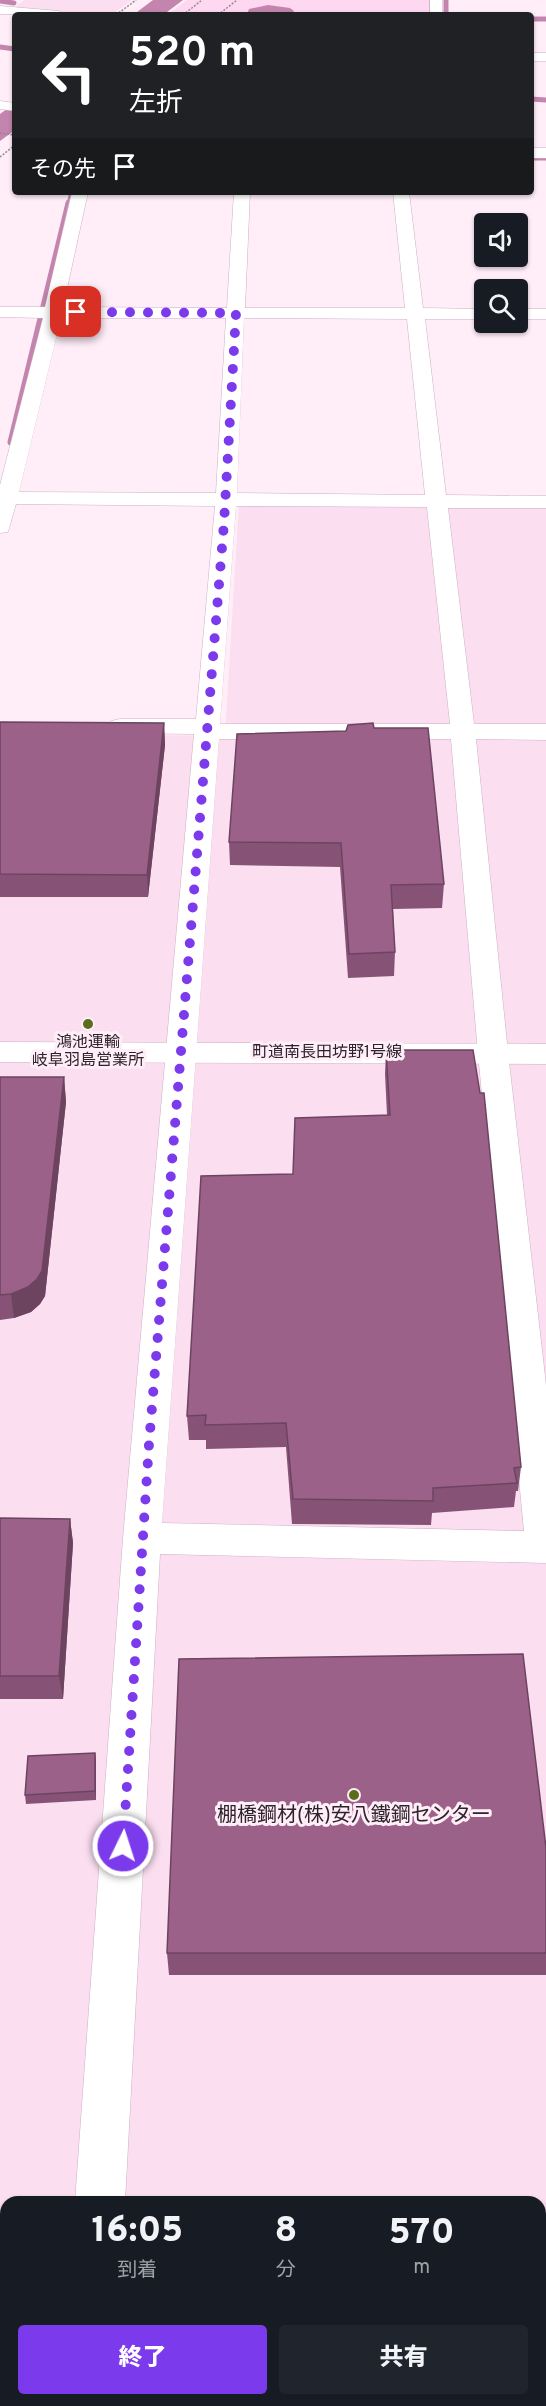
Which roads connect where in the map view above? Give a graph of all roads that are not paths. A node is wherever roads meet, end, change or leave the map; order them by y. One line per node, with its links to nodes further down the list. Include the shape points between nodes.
1 (0, 10): 2 (street)
2 (24, 12)
3 (79, 195): 7 (street)
4 (242, 195): 8 (street)
5 (401, 195): 9 (street)
6 (0, 312): 7 (street)
7 (53, 312): 8 (street); 13 (street)
8 (236, 313): 9 (street); 14 (street)
9 (414, 313): 10 (street); 15 (street)
10 (474, 314)
11 (528, 314): 12 (street)
12 (546, 314)
13 (4, 498): 14 (street); 17 (street)
14 (226, 500): 15 (street); 19 (street)
15 (437, 501): 16 (street); 21 (street)
16 (546, 501)
17 (0, 527)
18 (92, 726): 19 (street)
19 (208, 729): 21 (street); 23 (street)
20 (546, 732): 21 (street)
21 (463, 733): 24 (street)
22 (0, 1052): 23 (street, 町道南長田坊野1号線)
23 (180, 1053): 24 (street, 町道南長田坊野1号線); 26 (street)
24 (493, 1053): 25 (street, 町道南長田坊野1号線); 27 (street)
25 (546, 1054)
26 (142, 1538): 27 (street); 28 (street)
27 (546, 1547)
28 (100, 2196)

